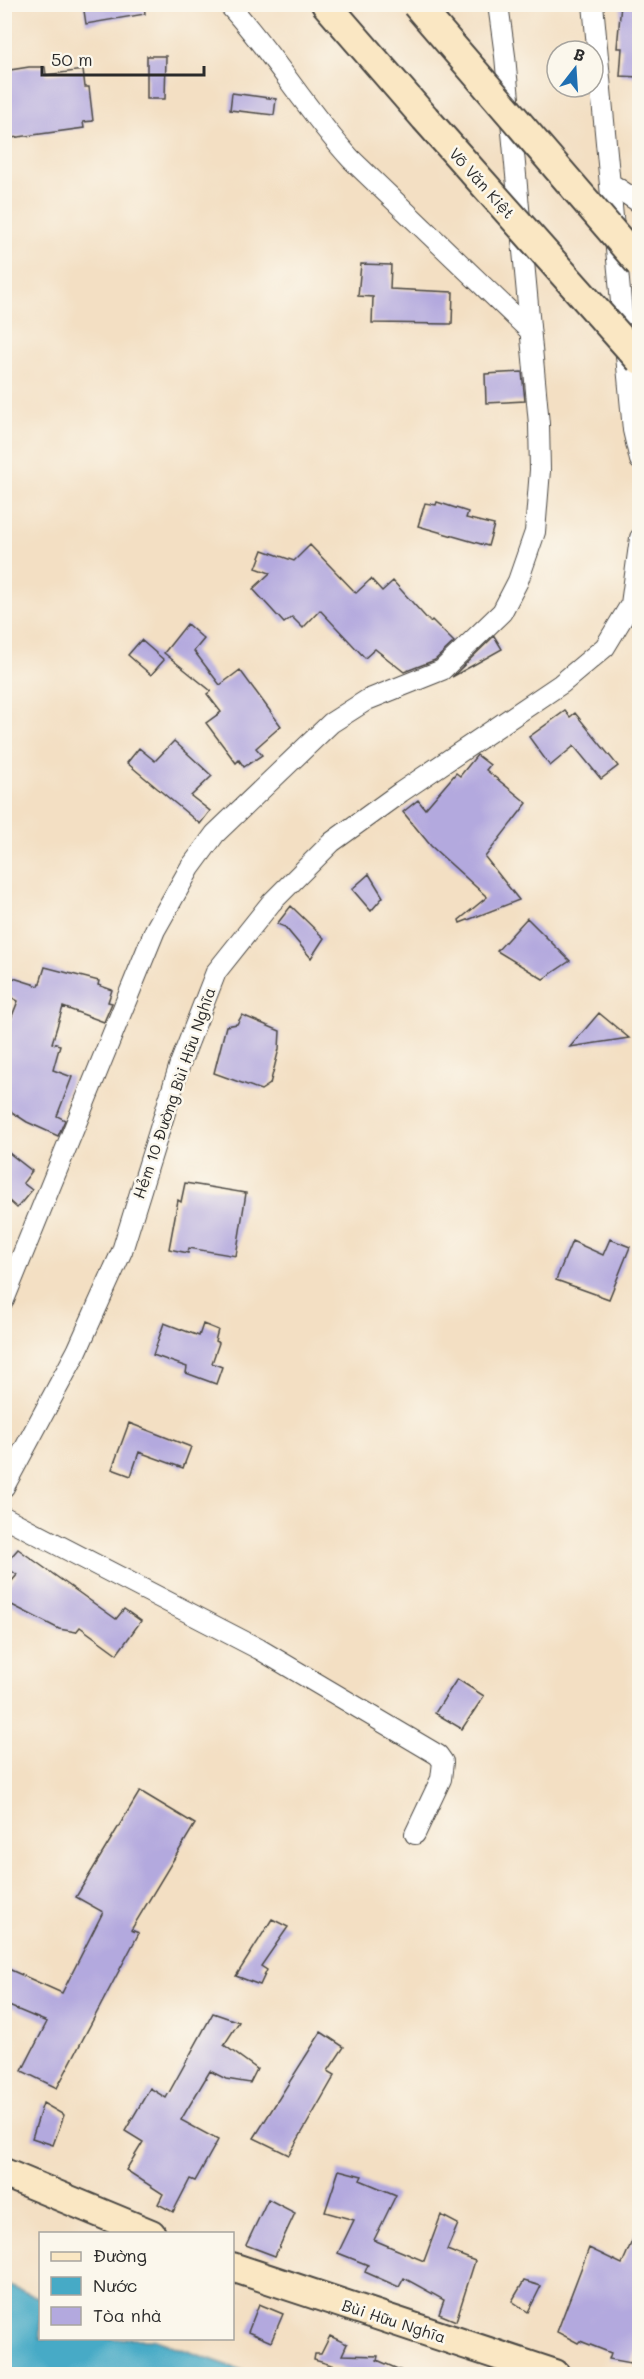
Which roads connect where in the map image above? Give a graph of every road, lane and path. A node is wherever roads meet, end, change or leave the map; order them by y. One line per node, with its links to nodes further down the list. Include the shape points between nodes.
1 (228, 4): 9 (street, via 254,32 333,140)
2 (326, 4): 10 (main road, Võ Văn Kiệt, bridge)
3 (416, 4): 8 (main road, bridge)
4 (498, 4): 9 (street, via 525,262)
5 (593, 4): 6 (street)
6 (610, 183): 7 (street); 11 (street)
7 (639, 203)
8 (639, 264)
9 (528, 329): 13 (street, via 539,424 538,506 528,554 510,599 485,630 437,673 367,700 331,723 215,834 190,868 155,930)
10 (639, 360)
11 (639, 460)
12 (639, 538): 14 (street, Hẻm 10 Đường Bùi Hữu Nghĩa, via 631,604 605,646 561,684 333,842 270,903 216,972 180,1064 122,1251 77,1351)
13 (4, 1300)
14 (4, 1487)
15 (4, 1517): 16 (street, via 259,1649 438,1755 443,1762 441,1779)
16 (415, 1834)
17 (4, 2173): 18 (main road)
18 (146, 2232)
19 (234, 2268): 20 (main road, Bùi Hữu Nghĩa)
20 (555, 2374)

